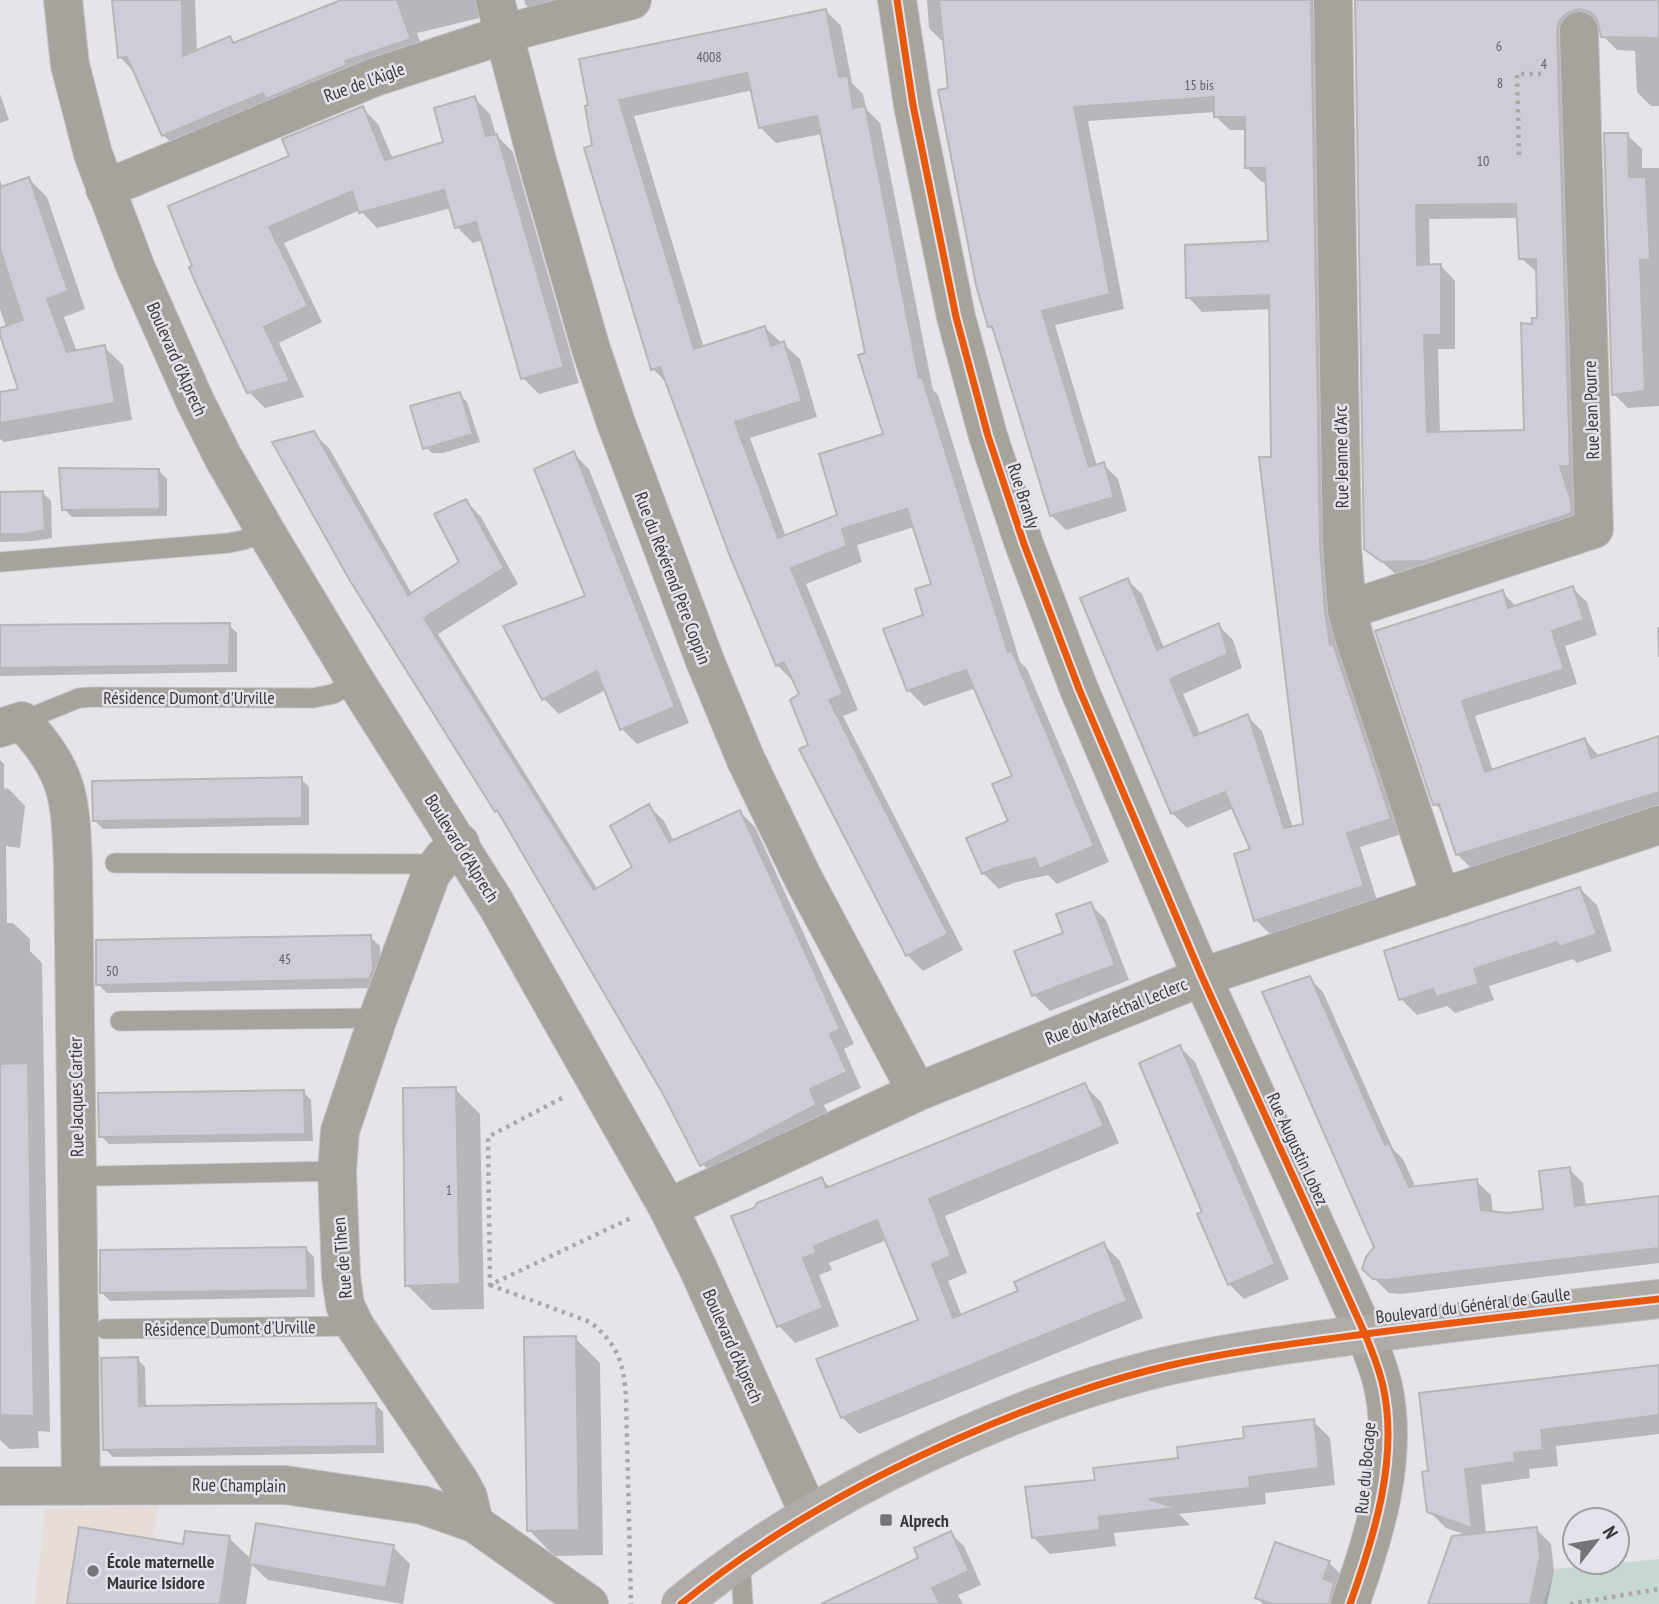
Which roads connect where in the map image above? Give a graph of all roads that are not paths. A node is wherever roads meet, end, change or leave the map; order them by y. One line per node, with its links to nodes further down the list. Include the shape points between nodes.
1 (63, 0): 7 (street, Boulevard d'Alprech, via 70,65)
2 (632, 0): 5 (street, Rue de l'Aigle)
3 (897, 0): 17 (street, Rue Branly, via 947,275 988,436 1079,689)
4 (1333, 0): 10 (street, Rue Jeanne d'Arc, via 1342,546)
5 (499, 17): 7 (street, Rue de l'Aigle); 20 (street, Rue du Révérend Père Coppin, via 591,349 705,661 803,878)
6 (1579, 31): 10 (street, Rue Jean Pourre, via 1594,529)
7 (105, 189): 8 (street, Boulevard d'Alprech, via 195,401)
8 (266, 532): 9 (lane, via 229,543); 11 (street, Boulevard d'Alprech)
9 (0, 562)
10 (1347, 610): 16 (street, Rue Jeanne d'Arc)
11 (356, 682): 12 (lane, Résidence Dumont d'Urville, via 313,698 79,698); 14 (street, Boulevard d'Alprech)
12 (11, 724): 29 (street, Rue Jacques Cartier, via 55,761 66,789 71,825)
13 (1659, 825): 16 (street, Rue du Maréchal Leclerc)
14 (449, 854): 15 (lane); 18 (street, Rue de Tihen, via 431,874); 23 (street, Boulevard d'Alprech, via 597,1079)
15 (115, 863)
16 (1441, 898): 17 (street, Rue du Maréchal Leclerc)
17 (1202, 977): 20 (street, Rue du Maréchal Leclerc); 27 (street, Rue Augustin Lobez)
18 (378, 1018): 19 (lane); 21 (street, Rue de Tihen, via 344,1117)
19 (120, 1021)
20 (917, 1092): 23 (street, Rue du Maréchal Leclerc)
21 (337, 1171): 22 (lane); 25 (street, Rue de Tihen, via 341,1276 345,1305)
22 (98, 1176)
23 (668, 1208): 30 (street, Boulevard d'Alprech)
24 (1659, 1299): 27 (street, Boulevard du Général de Gaulle)
25 (355, 1326): 26 (lane, Résidence Dumont d'Urville); 31 (street, Rue de Tihen, via 460,1482)
26 (105, 1329)
27 (1365, 1334): 30 (street, Boulevard du Général de Gaulle, via 1226,1353 1100,1385 1025,1411 909,1461); 36 (street, Rue du Bocage, via 1383,1386 1387,1437 1378,1517)
28 (0, 1486): 29 (street, Rue Champlain)
29 (81, 1486): 31 (street, Rue Champlain, via 285,1485 422,1505)
30 (809, 1514): 32 (street, Boulevard du Général de Gaulle)
31 (474, 1523): 33 (street)
32 (740, 1559): 34 (street, Boulevard du Général de Gaulle); 35 (lane)
33 (589, 1604)
34 (681, 1604)
35 (743, 1604)
36 (1350, 1604)

